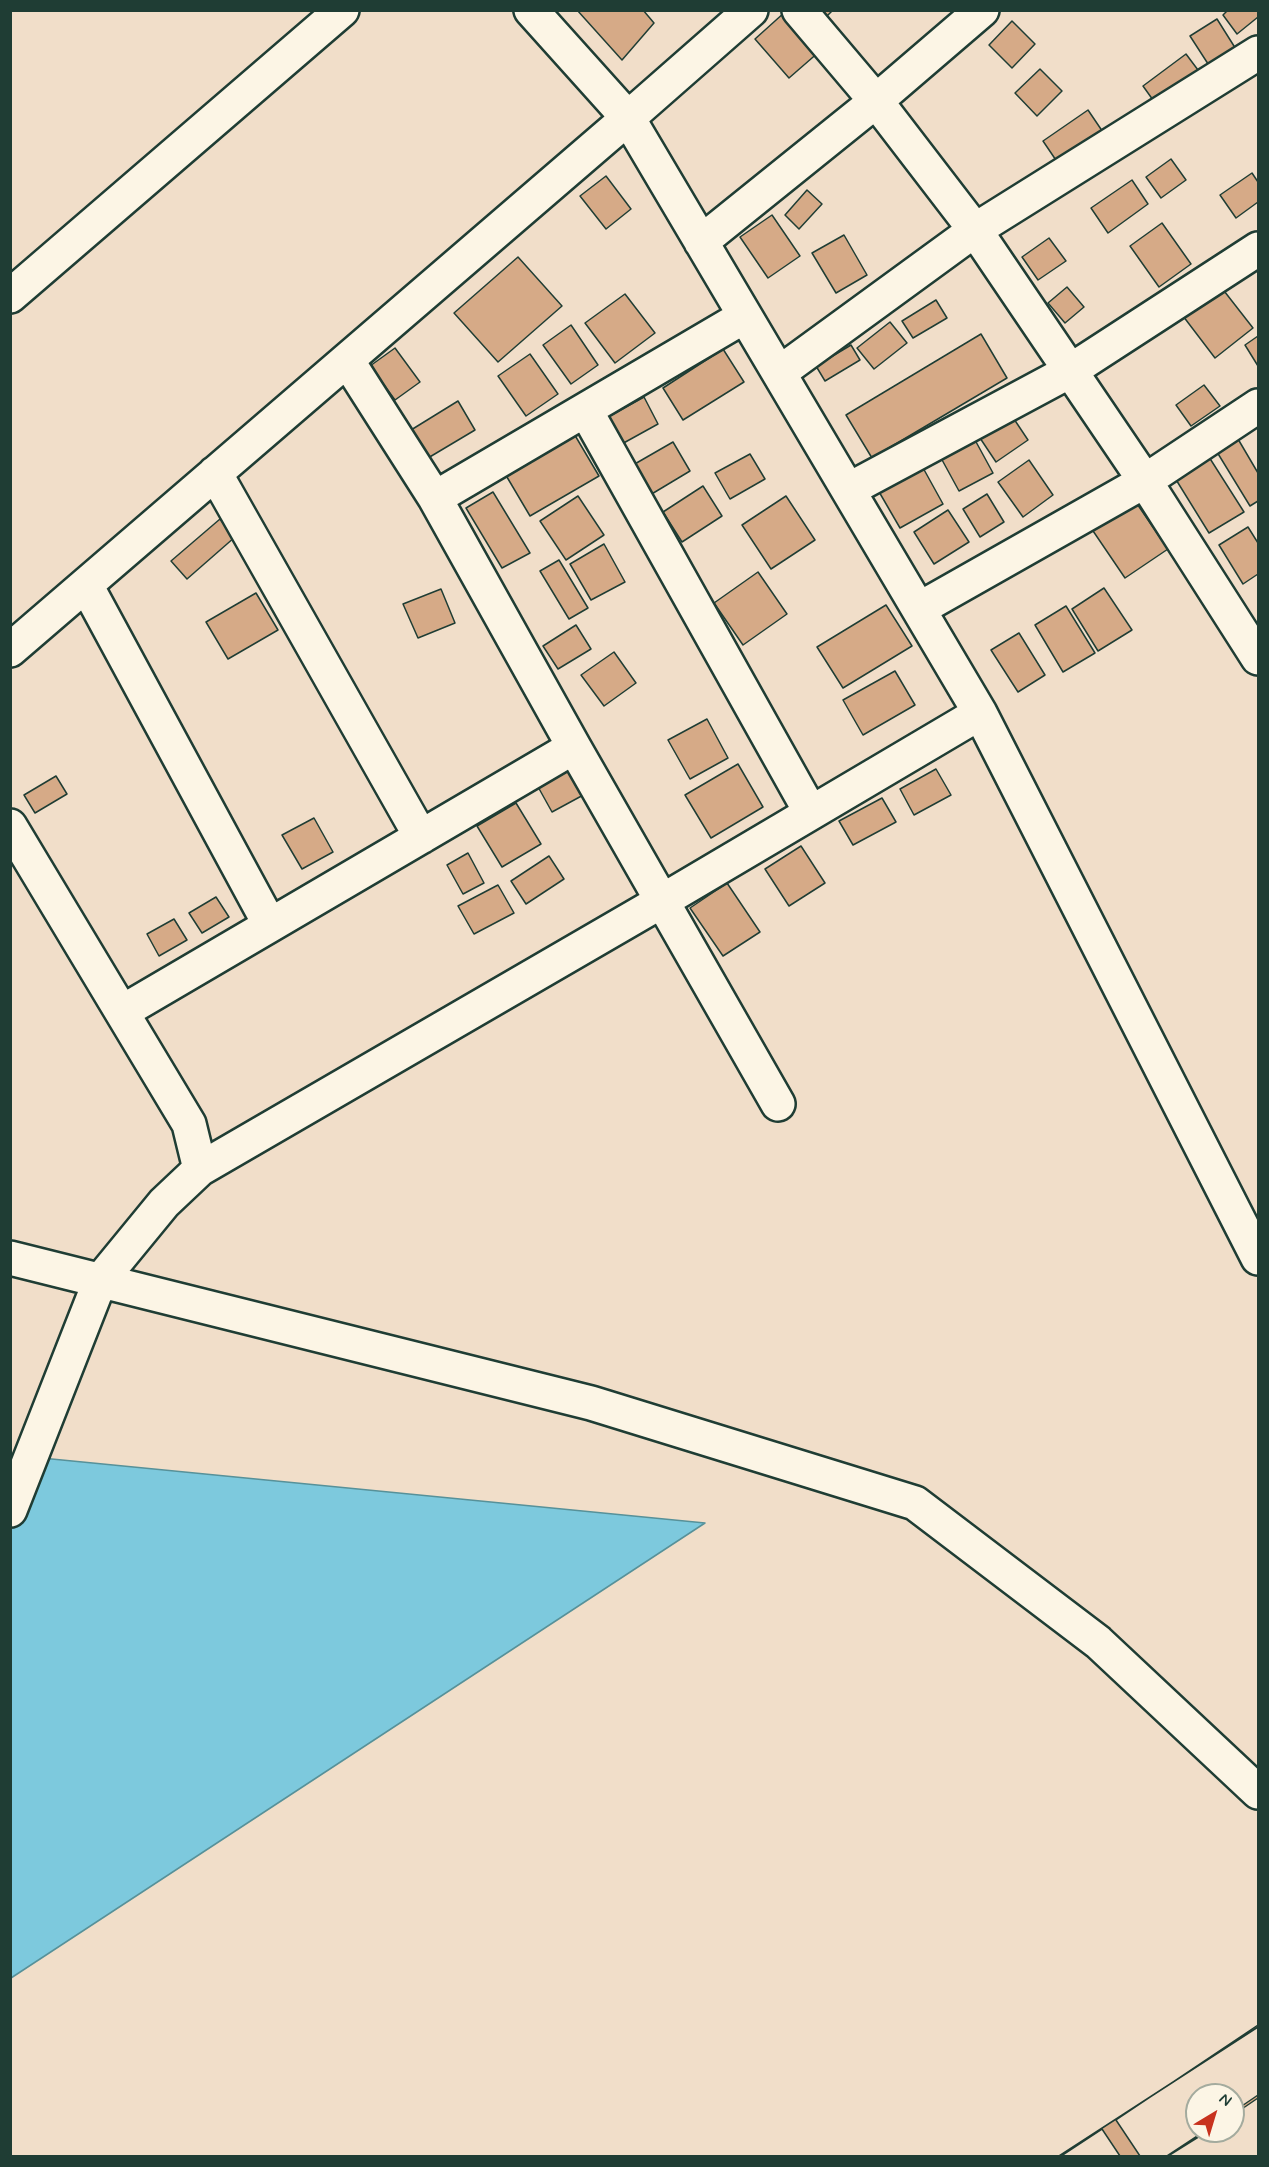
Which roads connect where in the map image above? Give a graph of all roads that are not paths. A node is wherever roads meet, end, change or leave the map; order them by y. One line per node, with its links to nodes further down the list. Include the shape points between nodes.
1 (342, 10): 12 (street)
2 (531, 10): 8 (street)
3 (751, 10): 8 (street)
4 (799, 10): 7 (street)
5 (982, 10): 7 (street)
6 (1258, 53): 9 (street)
7 (876, 101): 9 (street); 10 (street)
8 (628, 118): 10 (street); 14 (street)
9 (975, 230): 15 (street); 16 (street)
10 (701, 242): 13 (street)
11 (1258, 249): 15 (street)
12 (10, 296)
13 (746, 316): 16 (street); 18 (street)
14 (347, 360): 19 (street); 22 (street)
15 (1070, 371): 20 (street); 21 (street)
16 (779, 372): 21 (street)
17 (1258, 406): 20 (street)
18 (586, 411): 22 (street); 30 (street)
19 (215, 473): 23 (street); 32 (street)
20 (1145, 481): 24 (street); 25 (street)
21 (848, 490): 24 (street)
22 (435, 498): 29 (street)
23 (86, 585): 26 (street); 34 (street)
24 (919, 609): 28 (street)
25 (1249, 621): 27 (street)
26 (10, 650)
27 (1258, 658)
28 (980, 712): 30 (street); 39 (street)
29 (574, 747): 32 (street); 33 (street)
30 (810, 811): 33 (street)
31 (10, 826): 35 (street)
32 (420, 837): 34 (street)
33 (662, 901): 36 (street); 37 (street)
34 (270, 925): 35 (street)
35 (122, 1012): 37 (street, via 189,1124)
36 (778, 1104)
37 (200, 1169): 40 (street, via 165,1203)
38 (10, 1258): 40 (street)
39 (1258, 1258)
40 (100, 1281): 41 (street); 42 (street, via 591,1403 915,1503 1098,1642)
41 (10, 1510)
42 (1258, 1792)

